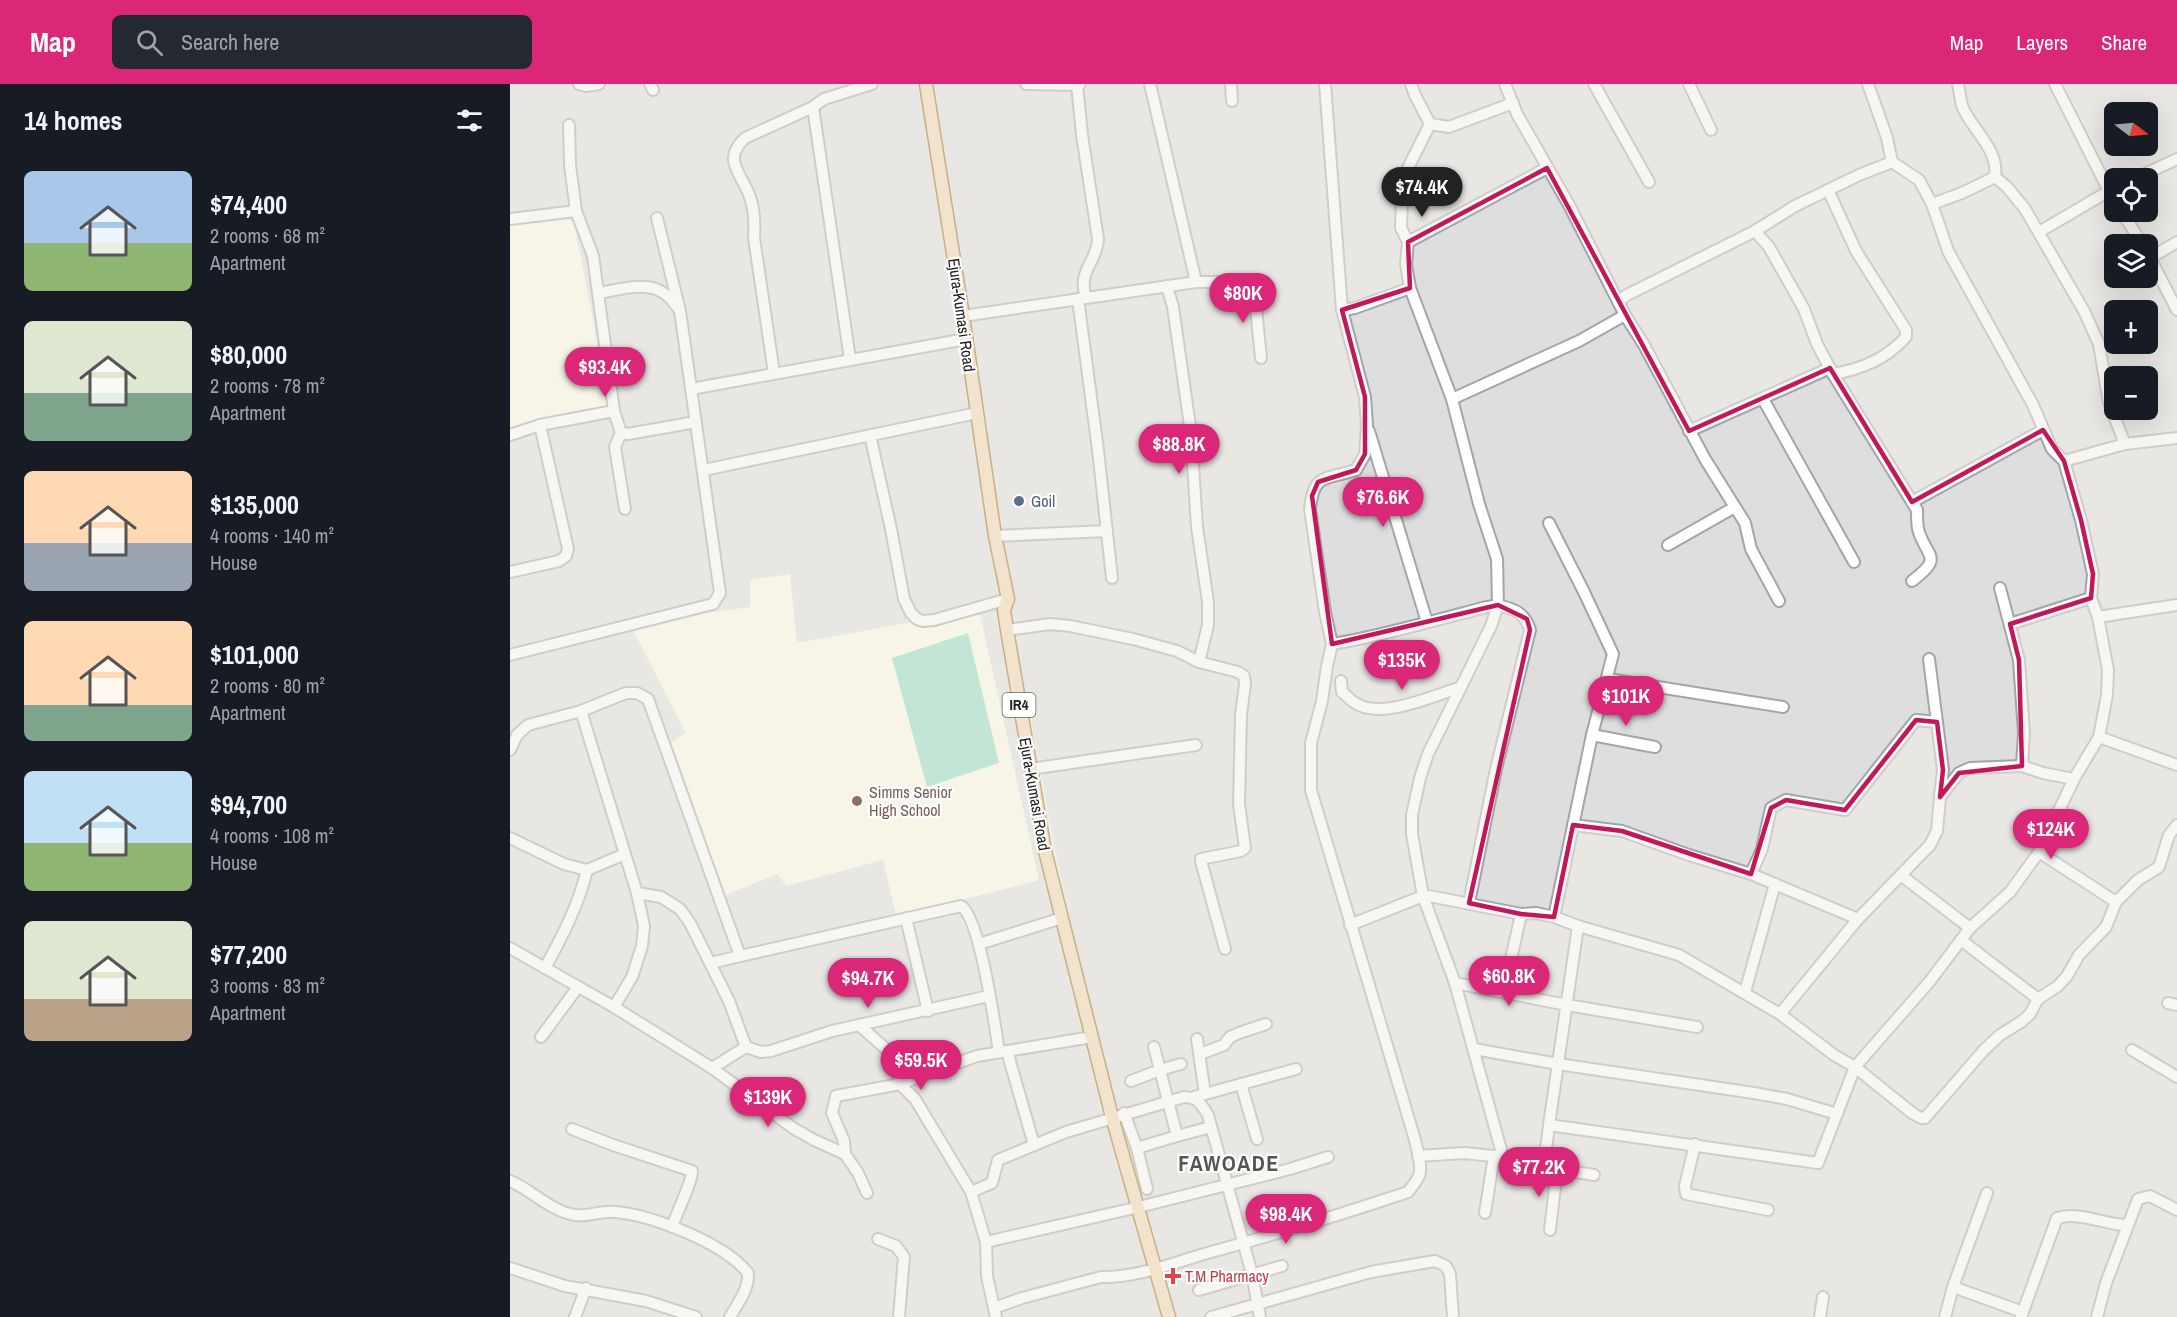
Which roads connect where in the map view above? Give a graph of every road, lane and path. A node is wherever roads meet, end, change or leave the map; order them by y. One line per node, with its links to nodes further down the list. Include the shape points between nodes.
1 (579, 84): 2 (street)
2 (599, 84)
3 (872, 84): 19 (street, via 838,93)
4 (926, 84): 52 (main road, Ejura-Kumasi Road / IR4)
5 (1026, 84): 16 (street)
6 (1150, 84): 42 (street)
7 (1231, 84): 17 (street)
8 (1325, 84): 48 (street)
9 (1411, 84): 20 (street)
10 (1505, 84): 18 (street)
11 (1594, 84): 29 (street)
12 (1689, 84): 22 (street)
13 (1868, 84): 24 (street)
14 (1958, 84): 28 (street, via 1962,106 1992,154)
15 (2055, 84): 27 (street)
16 (1079, 85): 46 (street, via 1082,135 1098,240 1083,279)
17 (1232, 101)
18 (1513, 103): 20 (street, via 1449,127); 25 (street)
19 (813, 107): 55 (street); 57 (street, via 745,138 733,160 754,213 754,238)
20 (1430, 124): 38 (street, via 1407,170 1401,228)
21 (569, 125): 33 (street)
22 (1712, 130)
23 (2177, 159): 26 (street)
24 (1892, 162): 30 (street); 32 (street, via 1918,180)
25 (1547, 168): 38 (street); 47 (street)
26 (2158, 168)
27 (2104, 176)
28 (1995, 177): 32 (street); 37 (street, via 2025,208)
29 (1649, 182)
30 (1828, 190): 36 (street); 56 (street, via 1856,251 1906,330 1906,337 1898,346 1872,364)
31 (2104, 198): 37 (street)
32 (1932, 204): 66 (street, via 1948,251)
33 (576, 211): 35 (street); 45 (street, via 593,256)
34 (657, 218): 50 (street)
35 (510, 219)
36 (1755, 231): 47 (street); 56 (street, via 1804,309 1816,344)
37 (2039, 232): 72 (street, via 2084,310 2099,345 2109,403)
38 (1408, 242): 44 (street)
39 (2177, 243): 40 (street)
40 (2158, 252)
41 (2158, 273): 49 (street)
42 (1196, 282): 43 (street); 54 (street, via 1249,282 1254,289)
43 (1167, 286): 46 (street); 99 (street, via 1191,433 1197,527 1208,602 1208,625)
44 (1410, 288): 48 (street); 59 (street)
45 (599, 293): 50 (street, via 652,288 666,294); 61 (street)
46 (1082, 298): 52 (street); 79 (street)
47 (1619, 301): 51 (street)
48 (1342, 310): 65 (street, via 1365,397)
49 (2177, 310)
50 (680, 311): 58 (street)
51 (1625, 315): 59 (street, via 1579,341); 67 (street)
52 (963, 316): 53 (main road, Ejura-Kumasi Road / IR4)
53 (966, 339): 55 (street); 62 (main road, Ejura-Kumasi Road / IR4)
54 (1261, 358)
55 (850, 359): 57 (street)
56 (1832, 371): 60 (street); 75 (street)
57 (774, 374): 58 (street)
58 (691, 389): 63 (street)
59 (1452, 399): 90 (street, via 1497,559)
60 (1763, 399): 67 (street); 82 (street)
61 (614, 411): 64 (street); 68 (street)
62 (977, 412): 70 (street); 80 (main road, Ejura-Kumasi Road / IR4)
63 (696, 423): 68 (street, via 644,433); 74 (street)
64 (540, 425): 69 (street); 83 (street, via 566,556)
65 (1367, 425): 93 (street); 96 (street, via 1365,454 1356,470 1318,482 1312,496 1310,509)
66 (2043, 430): 73 (street, via 2052,449); 75 (street)
67 (1689, 431): 76 (street)
68 (621, 433): 77 (street, via 615,447)
69 (510, 435)
70 (870, 435): 74 (street); 88 (street, via 904,599 911,613 923,621 934,620)
71 (2177, 438): 72 (street)
72 (2125, 444): 73 (street)
73 (2064, 461): 87 (street, via 2092,574)
74 (704, 470): 97 (street, via 720,594 713,604)
75 (1912, 502): 85 (street, via 1917,510 1918,530 1931,560)
76 (1735, 507): 81 (street); 89 (street, via 1745,524 1751,549)
77 (625, 509)
78 (1550, 523): 100 (street, via 1612,654)
79 (1107, 531): 80 (street); 84 (street)
80 (994, 536): 88 (main road, Ejura-Kumasi Road / IR4)
81 (1668, 545)
82 (1854, 562)
83 (510, 572)
84 (1112, 578)
85 (1912, 581)
86 (2000, 588): 94 (street)
87 (2091, 598): 92 (street); 94 (street)
88 (1008, 599): 95 (main road, Ejura-Kumasi Road / IR4, via 1004,610)
89 (1779, 601)
90 (1498, 605): 93 (street); 102 (street); 128 (street, via 1522,614 1530,630)
91 (2176, 608): 92 (street)
92 (2098, 617): 107 (street, via 2108,670)
93 (1427, 622): 96 (street)
94 (2010, 624): 112 (street, via 2019,660)
95 (1007, 630): 99 (street, via 1050,624 1070,626 1166,648); 113 (main road, Ejura-Kumasi Road / IR4)
96 (1332, 644): 134 (street, via 1311,743 1311,790)
97 (510, 655)
98 (1929, 659): 105 (street)
99 (1198, 662): 140 (street, via 1238,672 1244,676 1245,684 1239,804 1245,848 1200,861)
100 (1608, 678): 103 (street); 106 (street)
101 (1341, 681): 102 (street, via 1342,692 1358,705 1374,708 1395,708)
102 (1459, 688): 126 (street, via 1428,754 1412,815)
103 (1783, 707)
104 (581, 711): 110 (street, via 528,725 517,735); 120 (street); 141 (street, via 626,693 648,699)
105 (1937, 722): 115 (street, via 1943,770); 122 (street, via 1916,720 1845,810 1786,800 1771,808 1762,849)
106 (1592, 735): 109 (street); 116 (street)
107 (2099, 736): 111 (street); 114 (street)
108 (1196, 745): 113 (street)
109 (1655, 747)
110 (510, 750)
111 (2177, 765)
112 (2022, 766): 114 (street); 115 (street, via 1970,768 1959,773)
113 (1029, 769): 132 (main road, Ejura-Kumasi Road / IR4)
114 (2074, 779): 119 (street)
115 (1940, 797): 123 (street, via 1937,831 1930,845)
116 (1573, 825): 122 (street, via 1622,831); 130 (street)
117 (2177, 825): 127 (street, via 2169,835 2159,867 2138,880)
118 (510, 838): 121 (street, via 564,864)
119 (2039, 852): 127 (street); 136 (street, via 2010,892)
120 (625, 854): 121 (street); 125 (street)
121 (587, 870): 143 (street, via 583,888)
122 (1751, 874): 124 (street)
123 (1902, 876): 133 (street); 136 (street)
124 (1775, 884): 133 (street); 147 (street)
125 (638, 892): 142 (street, via 661,897 680,909); 151 (street, via 644,926 642,946 632,976)
126 (1423, 897): 128 (street); 134 (street); 144 (street)
127 (2116, 902): 149 (street, via 2106,927 2079,955 2067,976)
128 (1469, 903): 129 (street)
129 (1521, 914): 130 (street); 146 (street)
130 (1554, 916): 135 (street)
131 (906, 918): 138 (street, via 961,906 968,913); 141 (street); 152 (street)
132 (1062, 918): 138 (street); 158 (main road, Ejura-Kumasi Road / IR4)
133 (1858, 919): 153 (street)
134 (1350, 925): 190 (street)
135 (1578, 926): 147 (street, via 1679,955); 150 (street)
136 (1970, 928): 137 (street)
137 (1961, 940): 149 (street); 168 (street)
138 (979, 944): 148 (street)
139 (510, 948): 143 (street)
140 (1225, 949)
141 (740, 956): 142 (street)
142 (710, 963): 160 (street)
143 (545, 968): 145 (street)
144 (1455, 983): 146 (street); 162 (street)
145 (578, 987): 151 (street); 157 (street)
146 (1504, 991): 150 (street)
147 (1745, 992): 153 (street)
148 (989, 996): 152 (street); 164 (street)
149 (2038, 999): 168 (street, via 2030,1014 1984,1050 1925,1118 1912,1113)
150 (1567, 1005): 156 (street); 167 (street)
151 (614, 1007): 169 (street)
152 (928, 1011): 155 (street)
153 (1780, 1014): 168 (street)
154 (1266, 1024): 165 (street, via 1230,1037 1224,1045)
155 (859, 1025): 160 (street, via 761,1052); 174 (street, via 887,1050)
156 (1697, 1027)
157 (541, 1037)
158 (1092, 1037): 164 (street); 180 (main road, Ejura-Kumasi Road / IR4)
159 (1197, 1039): 165 (street)
160 (746, 1047): 169 (street)
161 (1154, 1047): 171 (street)
162 (1474, 1049): 167 (street); 191 (street)
163 (2132, 1050): 172 (street)
164 (1003, 1051): 174 (street, via 977,1056); 187 (street)
165 (1200, 1054): 176 (street)
166 (1181, 1064): 171 (street)
167 (1557, 1064): 179 (street, via 1754,1093); 181 (street)
168 (1854, 1067): 179 (street)
169 (712, 1068): 189 (street, via 793,1128)
170 (1296, 1069): 175 (street)
171 (1160, 1070): 173 (street); 178 (street)
172 (2177, 1077)
173 (1131, 1081)
174 (901, 1084): 189 (street, via 836,1096 832,1113); 199 (street, via 915,1099)
175 (1241, 1084): 176 (street); 185 (street)
176 (1205, 1094): 177 (street)
177 (1194, 1097): 178 (street); 182 (street, via 1208,1115)
178 (1169, 1102): 180 (street); 184 (street)
179 (1837, 1114): 186 (street, via 1820,1161 1815,1163)
180 (1118, 1115): 187 (street); 188 (street); 202 (main road, Ejura-Kumasi Road / IR4)
181 (1549, 1125): 186 (street); 193 (street)
182 (1211, 1127): 184 (street); 197 (street)
183 (572, 1129): 207 (street, via 693,1171)
184 (1177, 1136): 188 (street)
185 (1257, 1139)
186 (1695, 1144): 203 (street, via 1686,1194)
187 (1034, 1145): 199 (street, via 998,1160 992,1183)
188 (1137, 1148): 198 (street)
189 (845, 1154): 200 (street)
190 (1418, 1156): 191 (street); 211 (street, via 1418,1179 1408,1192)
191 (1498, 1156): 193 (street, via 1536,1164); 205 (street)
192 (1328, 1157): 197 (street)
193 (1541, 1161): 194 (street)
194 (1557, 1169): 195 (street); 208 (street)
195 (1594, 1175)
196 (510, 1181): 207 (street, via 551,1206 577,1216 615,1211)
197 (1226, 1184): 202 (street); 211 (street)
198 (1147, 1189)
199 (971, 1192): 210 (street)
200 (867, 1193)
201 (1988, 1193): 216 (street)
202 (1138, 1207): 210 (street); 213 (main road, Ejura-Kumasi Road / IR4)
203 (1768, 1210)
204 (2177, 1210): 206 (street, via 2144,1196 2138,1200)
205 (1485, 1213)
206 (2127, 1225): 222 (street, via 2092,1217 2057,1218); 233 (street)
207 (672, 1227): 225 (street, via 730,1255 748,1273 746,1290)
208 (1550, 1230)
209 (878, 1239): 226 (street, via 896,1246 904,1257)
210 (986, 1242): 221 (street, via 987,1276)
211 (1244, 1243): 213 (street); 215 (street)
212 (1282, 1266): 215 (street)
213 (1155, 1268): 221 (street, via 1101,1277 1022,1298); 227 (main road, Ejura-Kumasi Road / IR4)
214 (510, 1269): 217 (street)
215 (1252, 1274): 218 (street); 220 (street)
216 (1953, 1287): 222 (street); 232 (street)
217 (586, 1288): 223 (street); 224 (street)
218 (1199, 1290)
219 (1823, 1298): 231 (street)
220 (1256, 1304): 228 (street); 229 (street); 230 (street, via 1371,1272 1436,1261 1446,1266 1450,1274)
221 (995, 1312)
222 (2022, 1315)
223 (575, 1317)
224 (696, 1317)
225 (730, 1317)
226 (899, 1317)
227 (1169, 1317)
228 (1211, 1317)
229 (1260, 1317)
230 (1453, 1317)
231 (1820, 1317)
232 (1945, 1317)
233 (2097, 1317)

